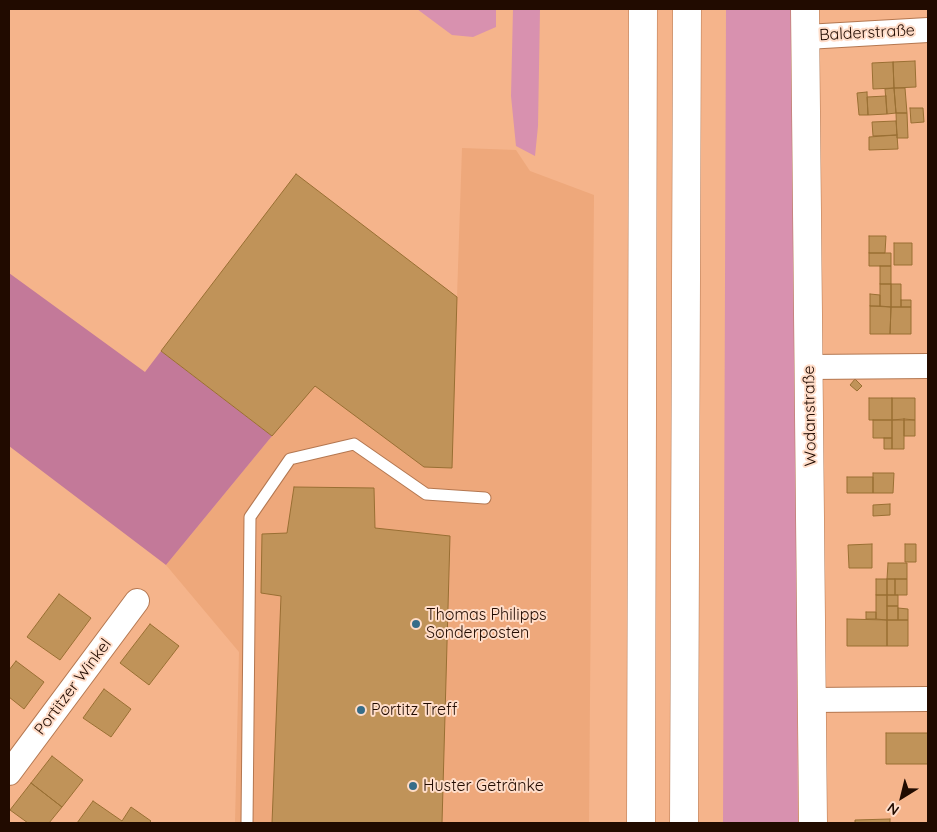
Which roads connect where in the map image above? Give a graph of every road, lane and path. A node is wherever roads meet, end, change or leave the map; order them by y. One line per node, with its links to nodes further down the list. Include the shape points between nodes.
1 (643, 9): 14 (main road)
2 (687, 9): 15 (main road)
3 (806, 9): 5 (main road, Wodanstraße)
4 (928, 30): 5 (street, Balderstraße)
5 (806, 37): 7 (main road, Wodanstraße)
6 (928, 366): 7 (street)
7 (809, 367): 11 (main road, Wodanstraße)
8 (485, 498): 13 (lane, via 426,494 354,444 290,459 250,517)
9 (137, 601): 12 (street, Portitzer Winkel)
10 (928, 699): 11 (street)
11 (812, 700): 16 (main road, Wodanstraße)
12 (9, 773)
13 (247, 823)
14 (641, 823)
15 (684, 823)
16 (813, 823)

